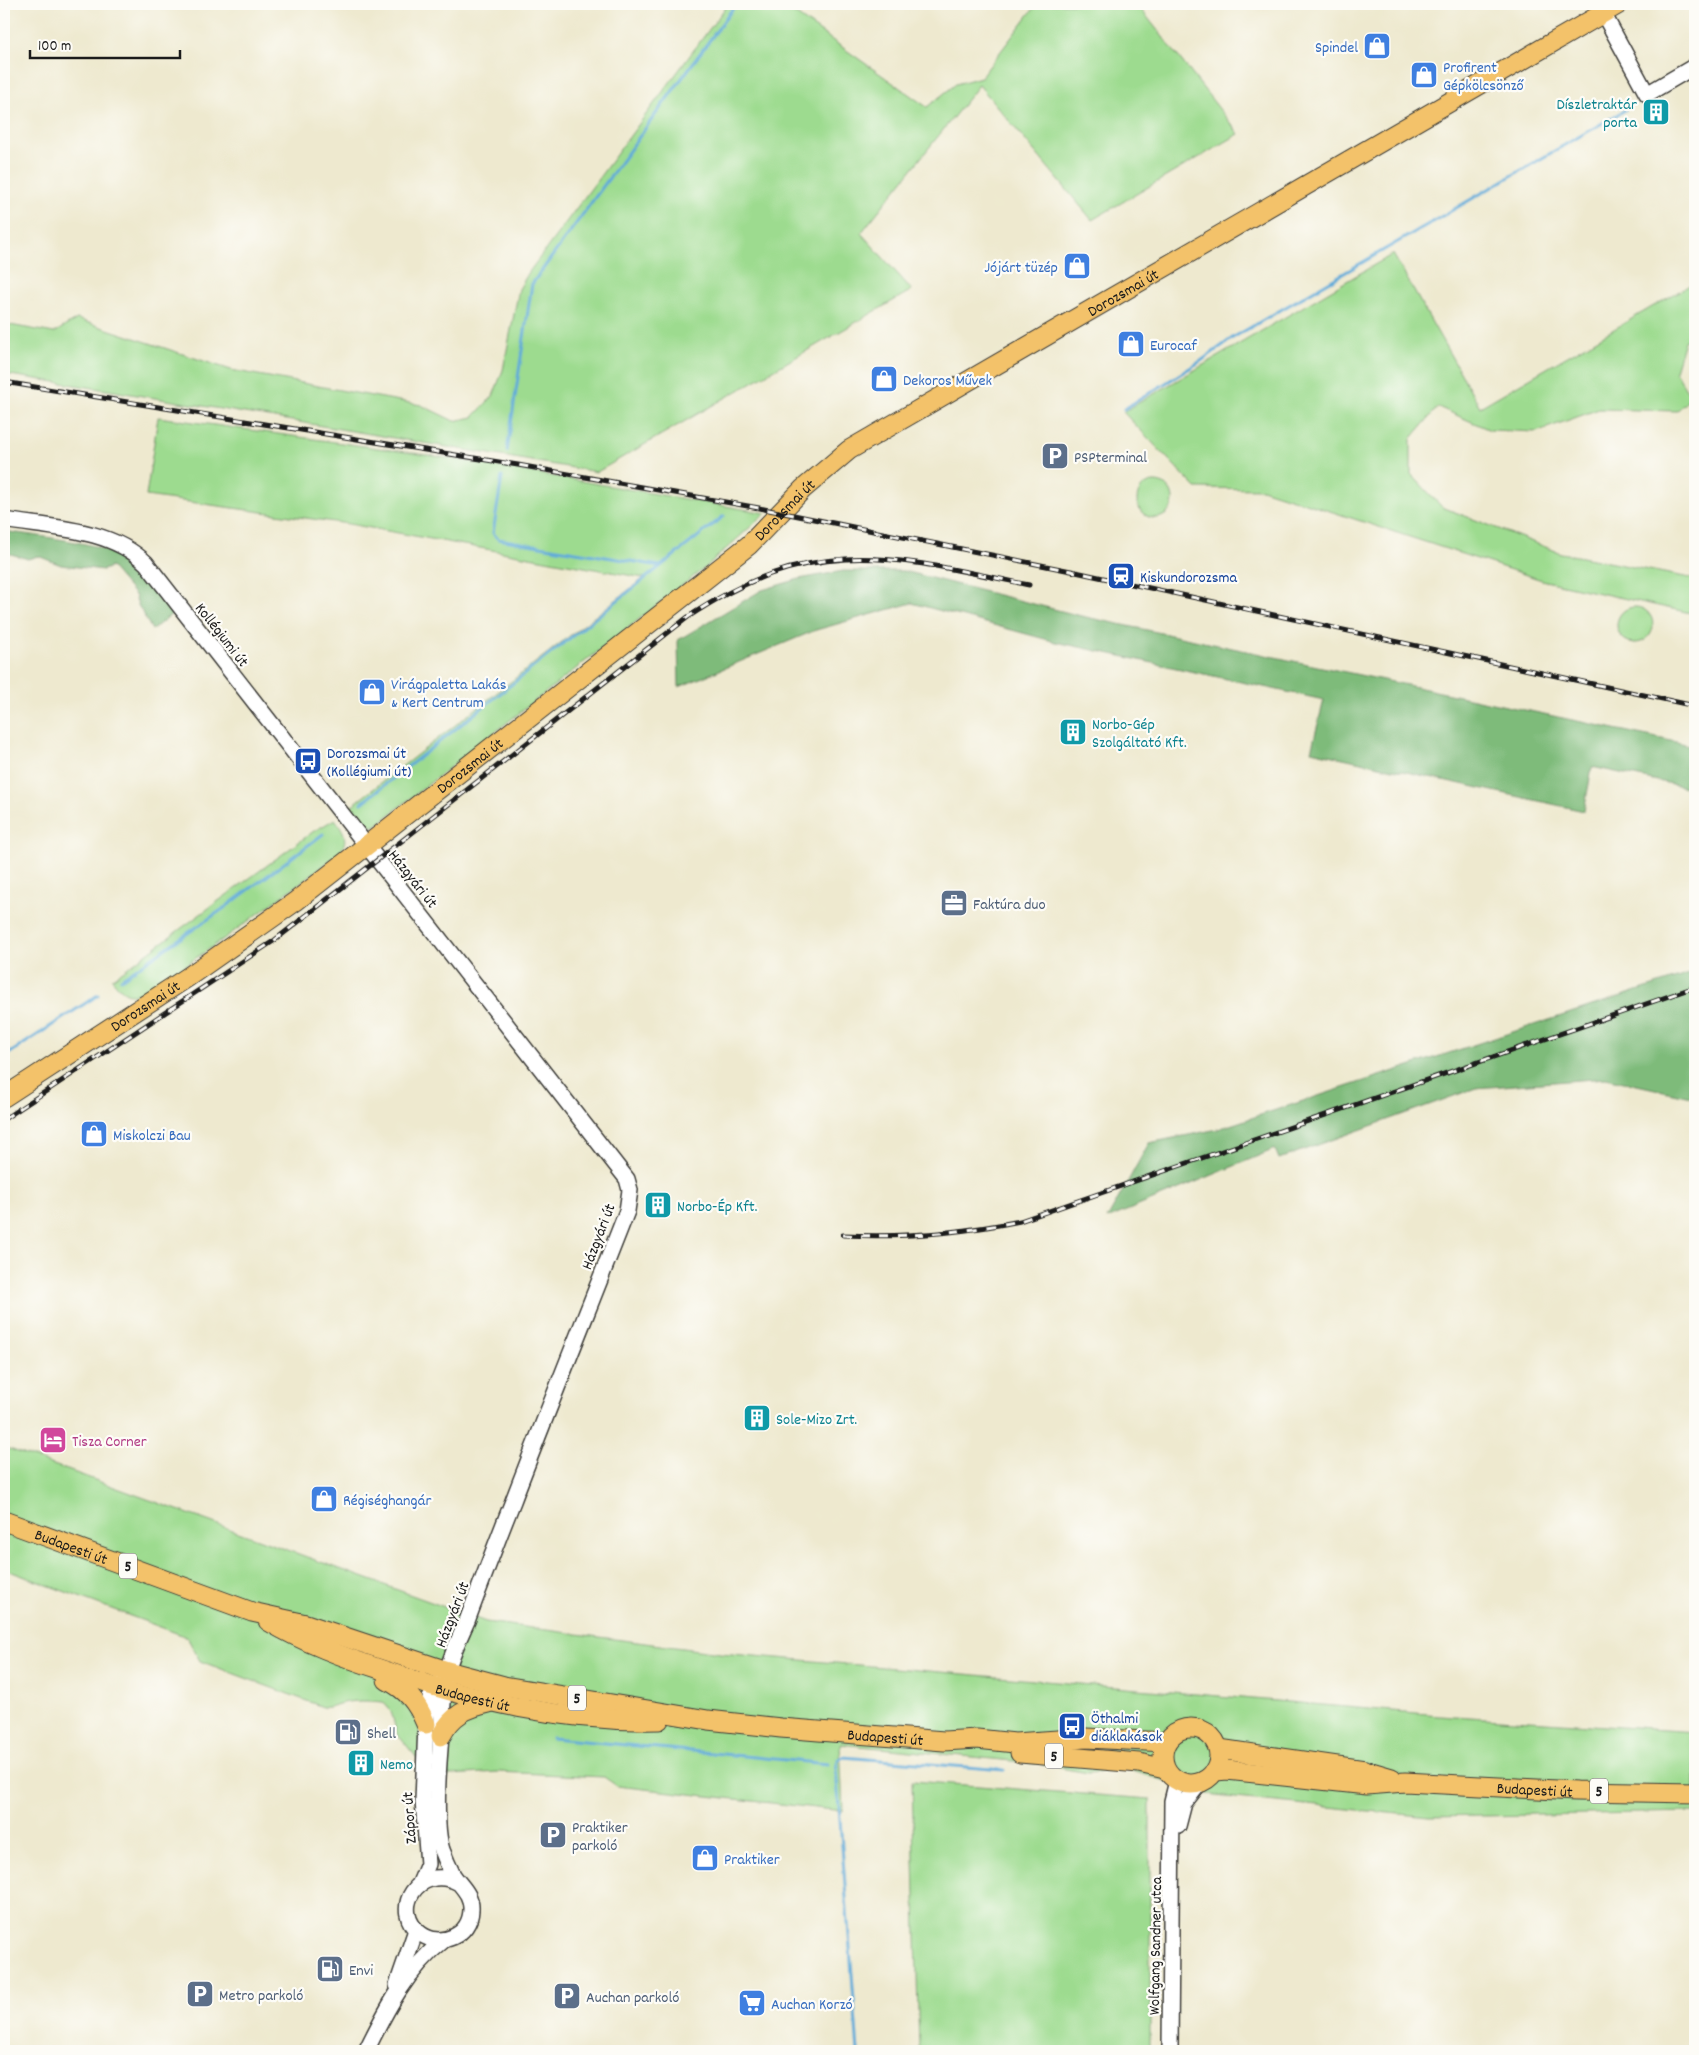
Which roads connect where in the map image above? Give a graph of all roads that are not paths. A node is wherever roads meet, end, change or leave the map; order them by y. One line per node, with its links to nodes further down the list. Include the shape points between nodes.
1 (1611, 8): 2 (street, via 1647,94); 4 (main road, Dorozsmai út, via 849,450 803,489 749,545)
2 (1695, 66)
3 (4, 520): 4 (street, Kollégiumi út, via 114,540 136,554 155,574)
4 (366, 846): 5 (main road, Dorozsmai út, via 247,937); 9 (street, Házgyári út, via 623,1172 630,1190 627,1211)
5 (4, 1097)
6 (4, 1521): 7 (main road, Budapesti út / 5)
7 (252, 1612): 8 (main road, Budapesti út / 5, via 300,1640); 9 (main road, Budapesti út / 5, via 306,1624)
8 (360, 1662): 10 (main road, Budapesti út / 5); 13 (main road, via 403,1688 414,1699)
9 (447, 1671): 10 (street, Zápor út); 12 (main road, Budapesti út / 5, via 504,1686)
10 (440, 1689): 11 (main road, Budapesti út / 5); 13 (street, Zápor út, via 430,1698); 14 (street, Zápor út)
11 (491, 1702): 12 (main road, Budapesti út / 5, via 618,1721); 14 (main road, via 459,1712)
12 (708, 1720): 15 (main road, Budapesti út / 5)
13 (426, 1724): 24 (street, Zápor út, via 423,1801 428,1864)
14 (441, 1736): 25 (street, Zápor út, via 438,1776 441,1847)
15 (944, 1741): 16 (main road, Budapesti út / 5, via 977,1739 1015,1743 1086,1738); 19 (main road, Budapesti út / 5, via 974,1750 1139,1762)
16 (1166, 1742): 17 (main road, via 1184,1729 1195,1728 1210,1735); 19 (main road, via 1162,1755)
17 (1219, 1749): 18 (main road); 20 (main road, Budapesti út / 5, via 1365,1770)
18 (1216, 1771): 20 (main road, Budapesti út / 5, via 1367,1785); 21 (main road)
19 (1171, 1775): 21 (main road, Budapesti út / 5, via 1187,1785); 23 (street, Wolfgang Sandner utca)
20 (1405, 1782): 22 (main road, Budapesti út / 5, via 1576,1791)
21 (1198, 1784): 23 (street, Wolfgang Sandner utca, via 1184,1803)
22 (1695, 1793)
23 (1173, 1842): 30 (street, Wolfgang Sandner utca)
24 (420, 1883): 25 (street, via 432,1877 448,1877); 26 (street, Zápor út, via 411,1893 408,1904 408,1914)
25 (460, 1883): 27 (street, Zápor út, via 471,1903 471,1914 461,1932)
26 (416, 1930): 27 (street, via 433,1940); 28 (street, Zápor út)
27 (444, 1940): 28 (street, Zápor út, via 422,1958)
28 (393, 1998): 29 (street, Zápor út)
29 (366, 2051)
30 (1170, 2051)

